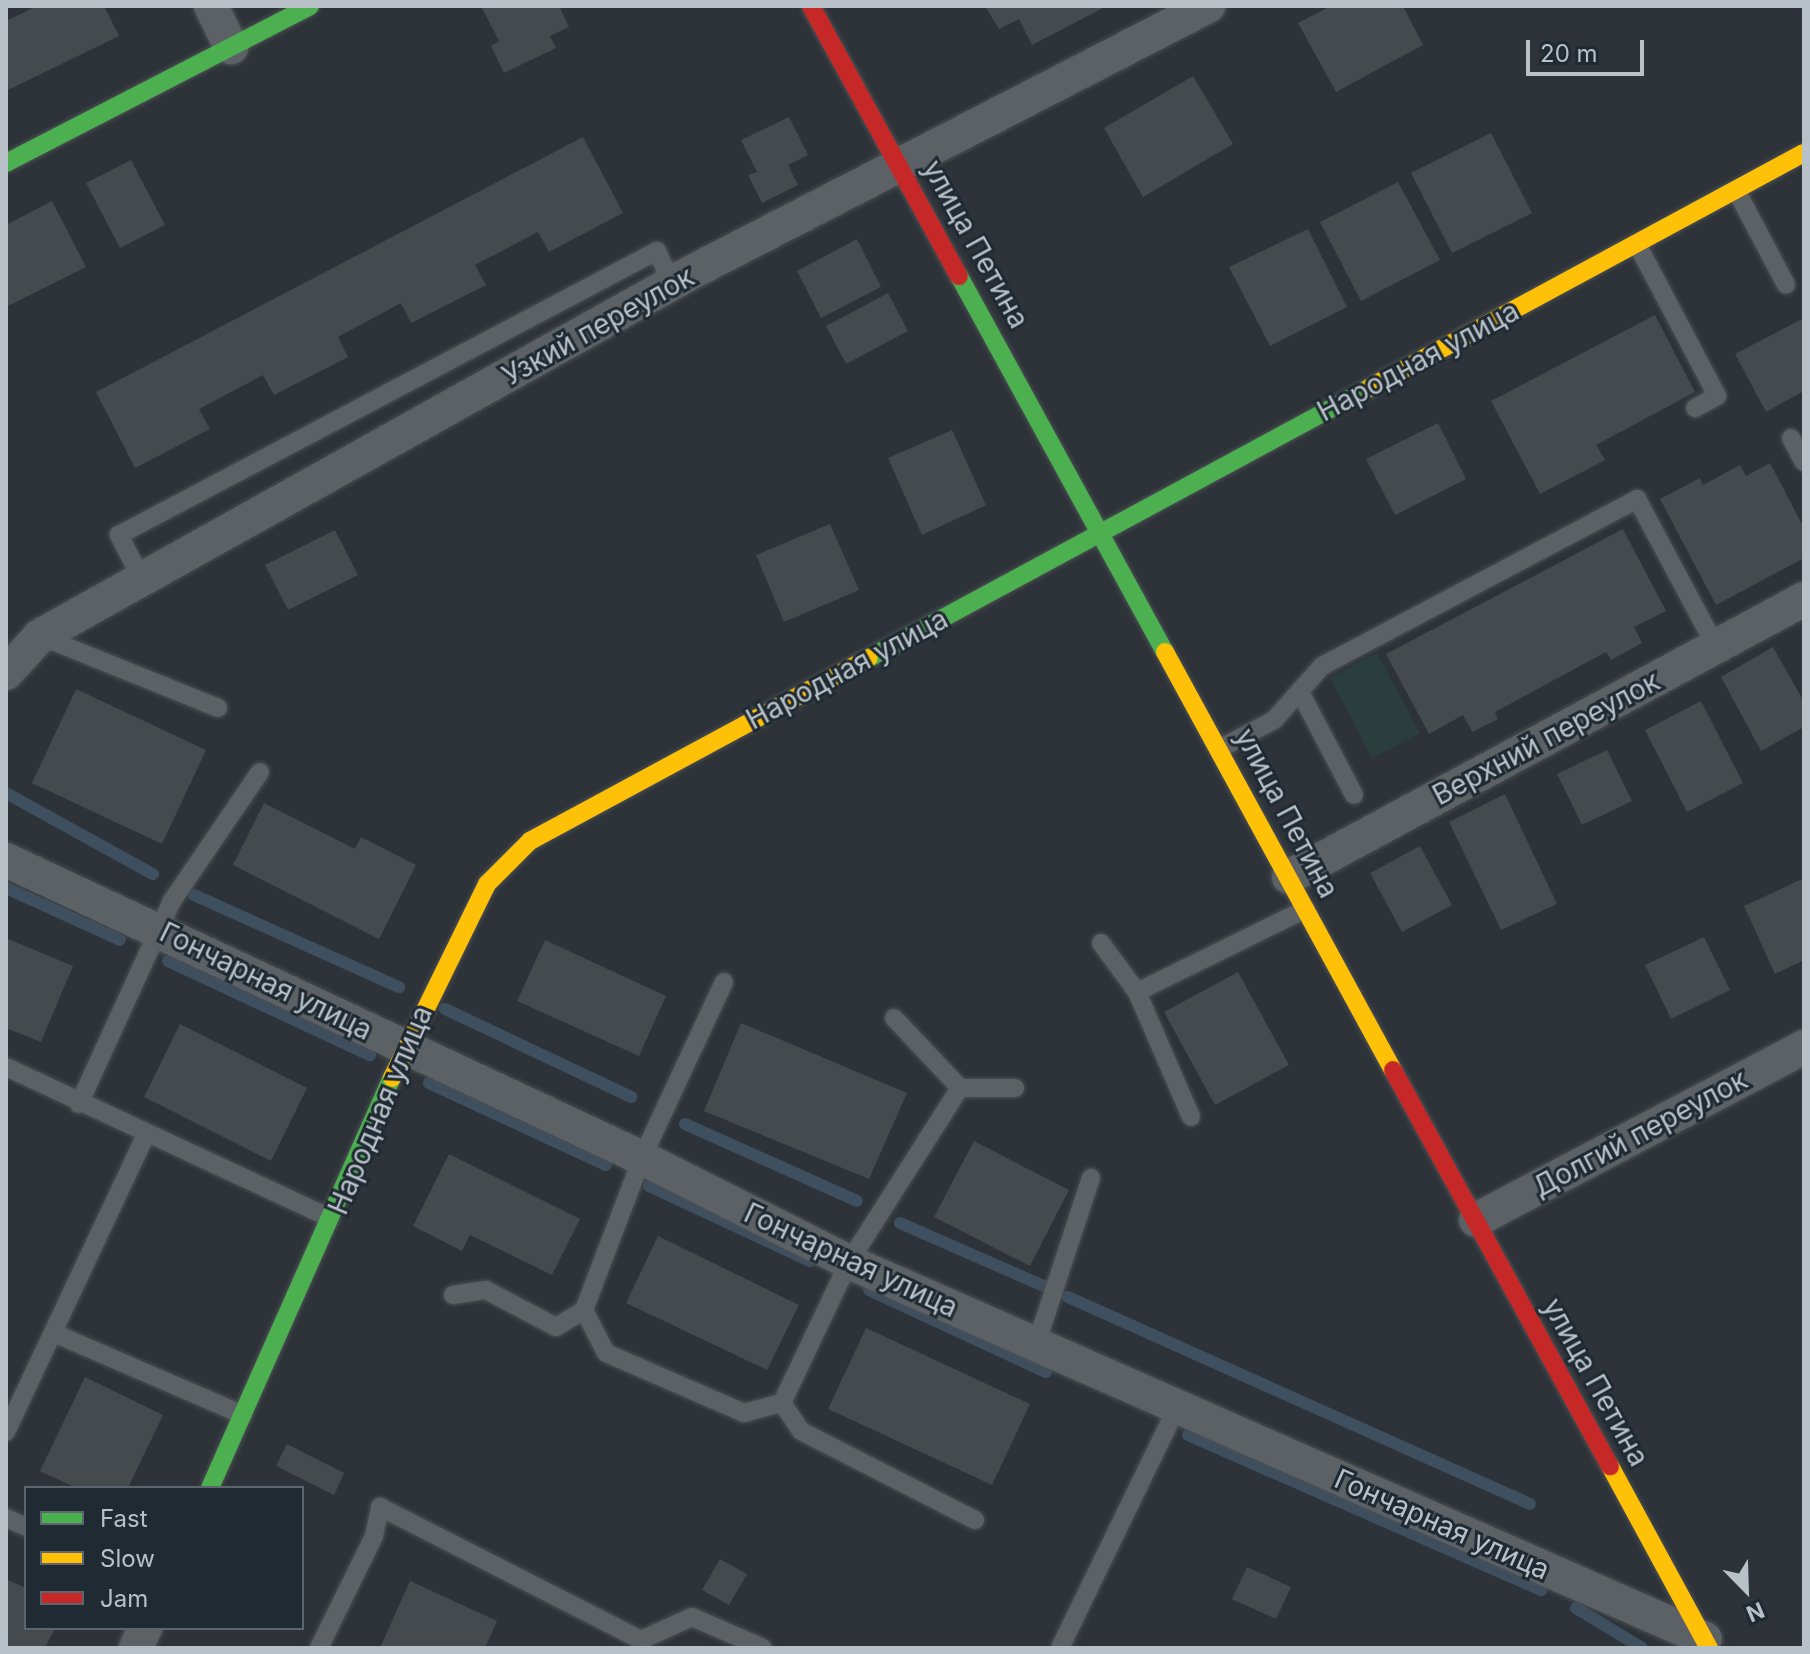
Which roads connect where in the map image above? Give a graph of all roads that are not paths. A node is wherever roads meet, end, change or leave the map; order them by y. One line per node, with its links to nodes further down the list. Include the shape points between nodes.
1 (211, 6): 5 (street)
2 (310, 6): 5 (street)
3 (811, 6): 8 (street, улица Петина)
4 (1208, 6): 8 (street, Узкий переулок)
5 (231, 47): 7 (street)
6 (1804, 153): 9 (street, Народная улица)
7 (6, 163)
8 (903, 169): 11 (street, Узкий переулок); 16 (street, улица Петина)
9 (1736, 190): 10 (street, Народная улица); 12 (lane)
10 (1637, 244): 13 (lane, via 1717,396); 16 (street, Народная улица)
11 (672, 284): 17 (street, Узкий переулок); 17 (lane, via 657,251 119,535)
12 (1786, 285)
13 (1695, 408)
14 (1791, 438): 15 (lane)
15 (1804, 462)
16 (1101, 532): 24 (street, улица Петина); 36 (street, Народная улица, via 530,841 487,884)
17 (142, 580): 19 (street, Узкий переулок)
18 (1804, 599): 20 (street, Верхний переулок)
19 (40, 636): 21 (street, Узкий переулок); 23 (lane)
20 (1716, 647): 22 (lane, via 1637,499 1322,666); 28 (street, Верхний переулок)
21 (6, 673)
22 (1300, 692): 24 (lane, via 1274,720); 26 (lane)
23 (218, 708)
24 (1221, 748): 28 (street, улица Петина)
25 (260, 772): 30 (lane)
26 (1354, 795)
27 (6, 860): 30 (street, Гончарная улица)
28 (1289, 877): 29 (street, улица Петина)
29 (1306, 909): 33 (lane); 46 (street, улица Петина)
30 (159, 930): 36 (street, Гончарная улица); 40 (lane)
31 (1101, 943): 33 (lane)
32 (724, 982): 43 (lane)
33 (1137, 992): 41 (lane)
34 (894, 1018): 38 (lane)
35 (1804, 1047): 46 (street, Долгий переулок)
36 (407, 1050): 43 (street, Гончарная улица); 45 (street, Народная улица)
37 (6, 1067): 40 (lane)
38 (960, 1088): 39 (lane); 47 (lane)
39 (1015, 1088)
40 (79, 1104): 42 (lane)
41 (1191, 1117)
42 (146, 1135): 45 (lane); 50 (lane)
43 (642, 1158): 47 (street, Гончарная улица); 49 (lane)
44 (1091, 1178): 51 (lane)
45 (333, 1219): 54 (street, Народная улица)
46 (1476, 1220): 58 (street, улица Петина)
47 (849, 1262): 51 (street, Гончарная улица); 52 (lane)
48 (453, 1295): 49 (lane, via 486,1290 556,1327)
49 (584, 1310): 52 (lane, via 606,1353 744,1413)
50 (56, 1334): 54 (lane); 55 (lane)
51 (1036, 1345): 53 (street, Гончарная улица)
52 (782, 1403): 57 (lane, via 801,1431)
53 (1177, 1407): 58 (street, Гончарная улица); 61 (lane)
54 (243, 1415): 56 (street, Народная улица)
55 (6, 1432)
56 (211, 1486)
57 (975, 1520)
58 (1707, 1644)
59 (319, 1648): 60 (lane, via 374,1536 380,1507 641,1640 692,1617)
60 (763, 1648)
61 (1060, 1648)

